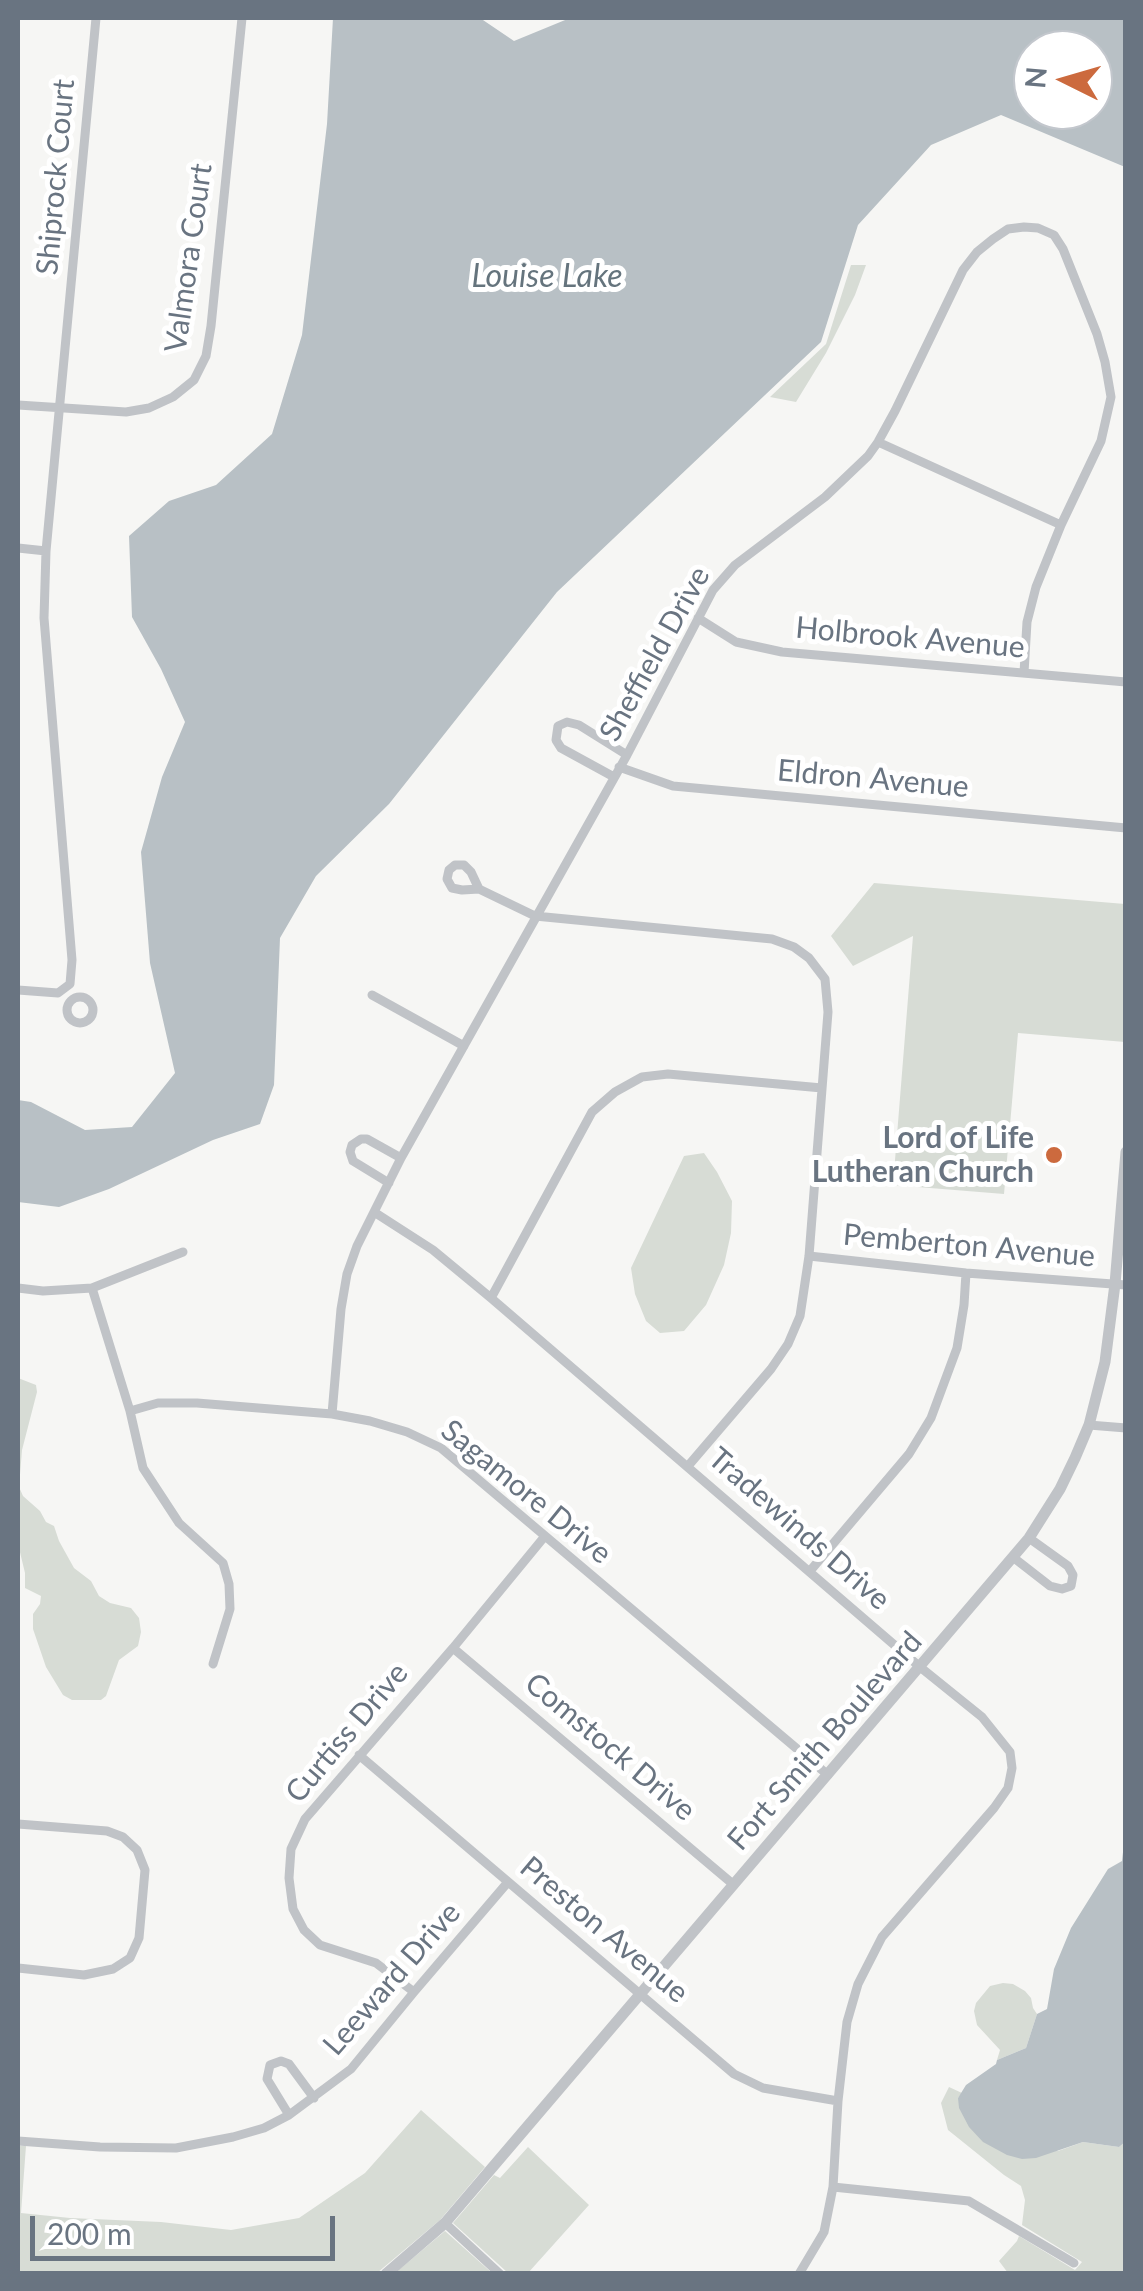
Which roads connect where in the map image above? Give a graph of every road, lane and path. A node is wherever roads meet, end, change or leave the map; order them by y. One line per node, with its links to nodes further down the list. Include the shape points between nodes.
1 (96, 18): 6 (street, Shiprock Court)
2 (242, 18): 6 (street, Valmora Court, via 206,356 194,380 149,408)
3 (1111, 398): 4 (street); 7 (street, Sheffield Drive, via 1098,334 1063,249 1038,228 1008,229 963,270); 8 (street, Sheffield Drive, via 1101,440)
4 (1126, 400)
5 (18, 405): 6 (street, Valmora Court)
6 (60, 409): 10 (street, Shiprock Court)
7 (878, 442): 8 (street); 11 (street, Sheffield Drive, via 825,497 735,565)
8 (1060, 525): 12 (street, Sheffield Drive, via 1031,605)
9 (18, 548): 10 (street)
10 (46, 552): 21 (street, Shiprock Court, via 44,618 72,960 70,984)
11 (698, 618): 12 (street, Holbrook Avenue, via 736,642 782,652); 14 (street, Sheffield Drive)
12 (1024, 673): 13 (street, Holbrook Avenue)
13 (1126, 682)
14 (627, 755): 15 (street, Sheffield Drive); 16 (street, via 579,726 558,726 561,748)
15 (620, 767): 16 (street, Sheffield Drive); 17 (street, Eldron Avenue, via 673,786)
16 (614, 777): 19 (street, Sheffield Drive)
17 (1126, 828)
18 (479, 888): 19 (street)
19 (535, 916): 24 (street, Sheffield Drive); 25 (street, via 794,946 824,980)
20 (18, 990): 21 (street)
21 (61, 991): 23 (street)
22 (372, 995): 24 (street)
23 (72, 1000)
24 (464, 1046): 27 (street, Sheffield Drive)
25 (822, 1088): 31 (street); 36 (street, via 668,1074 642,1077 615,1092 592,1112)
26 (1126, 1152): 33 (street, Fort Smith Boulevard)
27 (401, 1158): 28 (street, Sheffield Drive); 28 (street, via 367,1140 352,1145 353,1161)
28 (388, 1182): 29 (street, Sheffield Drive)
29 (374, 1212): 36 (street, Tradewinds Drive); 38 (street, Sheffield Drive, via 347,1274)
30 (182, 1252): 35 (street)
31 (809, 1256): 32 (street, Pemberton Avenue); 41 (street, via 800,1316 788,1344)
32 (966, 1273): 33 (street, Pemberton Avenue); 45 (street, via 957,1348 931,1418 909,1454)
33 (1120, 1284): 39 (street, Fort Smith Boulevard)
34 (18, 1288): 35 (street)
35 (92, 1288): 37 (street)
36 (491, 1298): 41 (street, Tradewinds Drive)
37 (130, 1411): 38 (street, Sagamore Drive, via 198,1403); 47 (street, via 143,1468 179,1523 223,1563 230,1609)
38 (332, 1414): 42 (street, Sagamore Drive, via 441,1448)
39 (1089, 1425): 40 (street); 43 (street, Fort Smith Boulevard)
40 (1126, 1428)
41 (688, 1466): 45 (street, Tradewinds Drive)
42 (545, 1536): 46 (street, Curtiss Drive); 50 (street, Sagamore Drive)
43 (1029, 1538): 44 (street, Fort Smith Boulevard); 44 (street, via 1068,1566 1071,1586 1050,1586)
44 (1014, 1558): 48 (street, Fort Smith Boulevard)
45 (810, 1571): 48 (street, Tradewinds Drive)
46 (453, 1648): 49 (street, Curtiss Drive); 53 (street, Comstock Drive)
47 (212, 1664)
48 (920, 1667): 50 (street, Fort Smith Boulevard); 58 (street, Tradewinds Drive, via 982,1717 1010,1752 1012,1768 994,1808 882,1938 847,2022)
49 (359, 1755): 52 (street, Preston Avenue); 55 (street, Curtiss Drive, via 306,1819 291,1849 293,1909 320,1945 376,1963)
50 (828, 1775): 53 (street, Fort Smith Boulevard)
51 (18, 1824): 54 (street, via 124,1836 145,1870 139,1938 130,1958 84,1974)
52 (508, 1882): 55 (street, Leeward Drive); 56 (street, Preston Avenue)
53 (734, 1885): 56 (street, Fort Smith Boulevard)
54 (18, 1968)
55 (414, 1992): 57 (street, Leeward Drive, via 351,2070)
56 (641, 1994): 58 (street, Preston Avenue, via 734,2074 763,2088); 62 (street, Fort Smith Boulevard)
57 (314, 2098): 59 (street, Leeward Drive); 59 (street, via 289,2064 270,2065 267,2079)
58 (838, 2101): 61 (street, Tradewinds Drive)
59 (289, 2115): 60 (street, Leeward Drive, via 264,2128 176,2148)
60 (18, 2141)
61 (833, 2187): 63 (street, via 974,2202); 66 (street, Tradewinds Drive, via 824,2232)
62 (445, 2224): 64 (street, Fort Smith Boulevard); 65 (street)
63 (1074, 2263)
64 (386, 2274)
65 (500, 2274)
66 (799, 2274)

